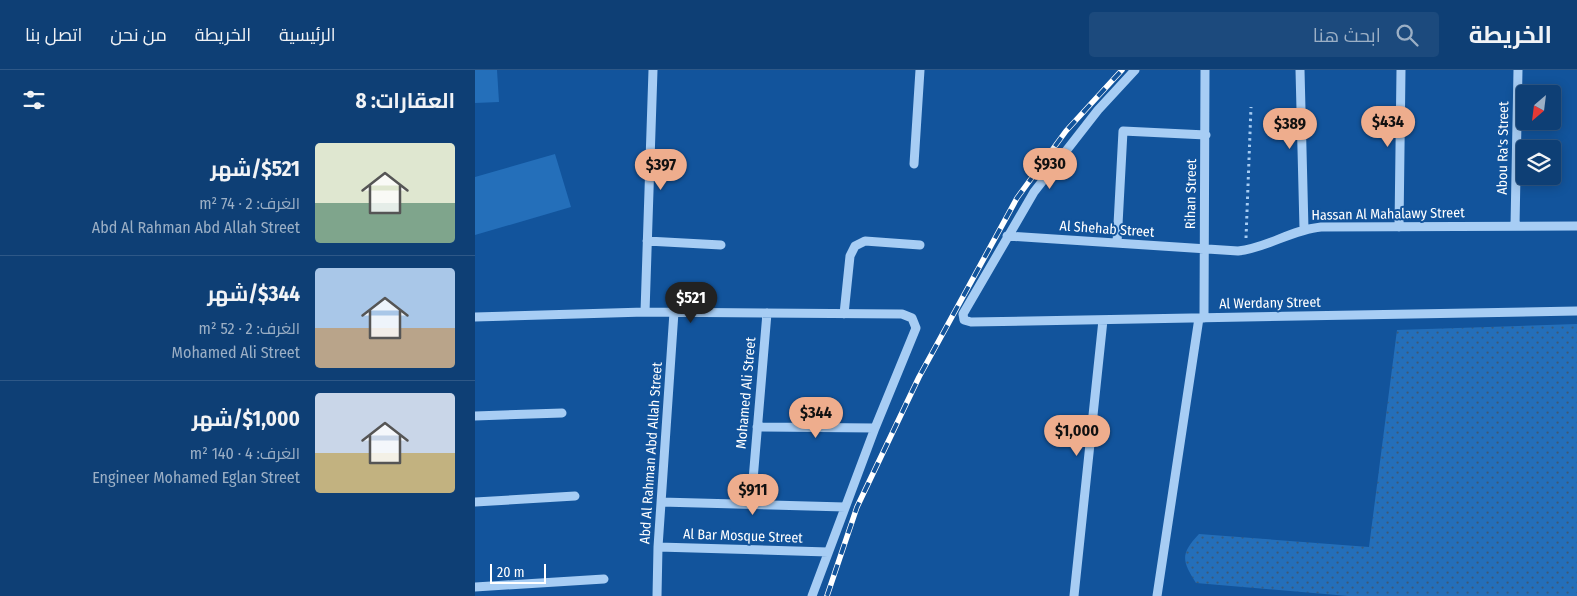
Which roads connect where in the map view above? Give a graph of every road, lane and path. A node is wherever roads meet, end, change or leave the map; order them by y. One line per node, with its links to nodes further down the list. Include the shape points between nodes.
1 (653, 70): 16 (street)
2 (920, 70): 10 (street)
3 (1135, 70): 15 (street, via 1057,161)
4 (1205, 70): 9 (street, Rihan Street)
5 (1300, 70): 14 (street)
6 (1401, 70): 11 (street)
7 (1518, 70): 12 (street, Abou Ra's Street)
8 (1251, 107): 21 (path)
9 (1206, 135): 17 (street, via 1123,130); 20 (street, Rihan Street)
10 (914, 164)
11 (1399, 226): 12 (street, Hassan Al Mahalawy Street); 14 (street, Hassan Al Mahalawy Street)
12 (1515, 226): 13 (street, Hassan Al Mahalawy Street)
13 (1577, 226)
14 (1304, 229): 21 (street, Hassan Al Mahalawy Street)
15 (1007, 236): 17 (street, Al Shehab Street); 29 (street, Al Werdany Street, via 963,314 964,320)
16 (647, 241): 18 (street); 23 (street)
17 (1117, 244): 20 (street, Al Shehab Street)
18 (721, 245)
19 (920, 245): 26 (street, via 865,241 855,246 850,256)
20 (1204, 249): 21 (street, Hassan Al Mahalawy Street); 28 (street, Rihan Street)
21 (1245, 251)
22 (1577, 311): 28 (street, Al Werdany Street)
23 (645, 312): 24 (street); 27 (street)
24 (674, 312): 25 (street); 36 (street, Abd Al Rahman Abd Allah Street)
25 (767, 313): 26 (street); 32 (street, Mohamed Ali Street)
26 (844, 314): 33 (street, via 903,314 915,323)
27 (475, 316)
28 (1202, 318): 29 (street, Al Werdany Street); 46 (street, Rihan Street)
29 (1103, 320): 45 (street)
30 (562, 413): 31 (street)
31 (475, 416)
32 (757, 427): 33 (street); 37 (street, Mohamed Ali Street)
33 (875, 428): 38 (street)
34 (575, 496): 35 (street)
35 (475, 502)
36 (661, 502): 37 (street); 39 (street, Abd Al Rahman Abd Allah Street)
37 (751, 504): 38 (street)
38 (845, 507): 40 (street)
39 (658, 547): 40 (street, Al Bar Mosque Street); 43 (street, Abd Al Rahman Abd Allah Street)
40 (828, 552): 44 (street)
41 (604, 579): 42 (street)
42 (475, 587)
43 (657, 596)
44 (812, 596)
45 (1074, 596)
46 (1157, 596)

